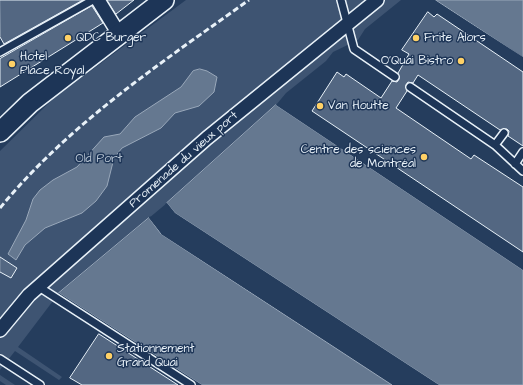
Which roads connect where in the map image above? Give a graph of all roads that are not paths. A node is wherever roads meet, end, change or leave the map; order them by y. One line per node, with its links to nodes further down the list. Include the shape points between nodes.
1 (93, 0): 8 (lane)
2 (98, 0): 7 (street)
3 (164, 0): 7 (street)
4 (341, 0): 6 (lane)
5 (377, 0): 6 (street, Promenade du vieux port)
6 (347, 24): 9 (lane, via 354,49); 17 (street, Promenade du vieux port, via 207,138)
7 (119, 34): 11 (street, via 30,102)
8 (0, 52)
9 (395, 77)
10 (410, 87): 13 (lane)
11 (0, 132)
12 (504, 132): 13 (lane)
13 (495, 145): 15 (lane)
14 (523, 152): 15 (lane)
15 (515, 164): 16 (lane)
16 (523, 171)
17 (39, 287): 18 (street, Promenade du vieux port); 21 (lane)
18 (0, 330)
19 (0, 359): 20 (lane)
20 (40, 385)
21 (190, 385)

